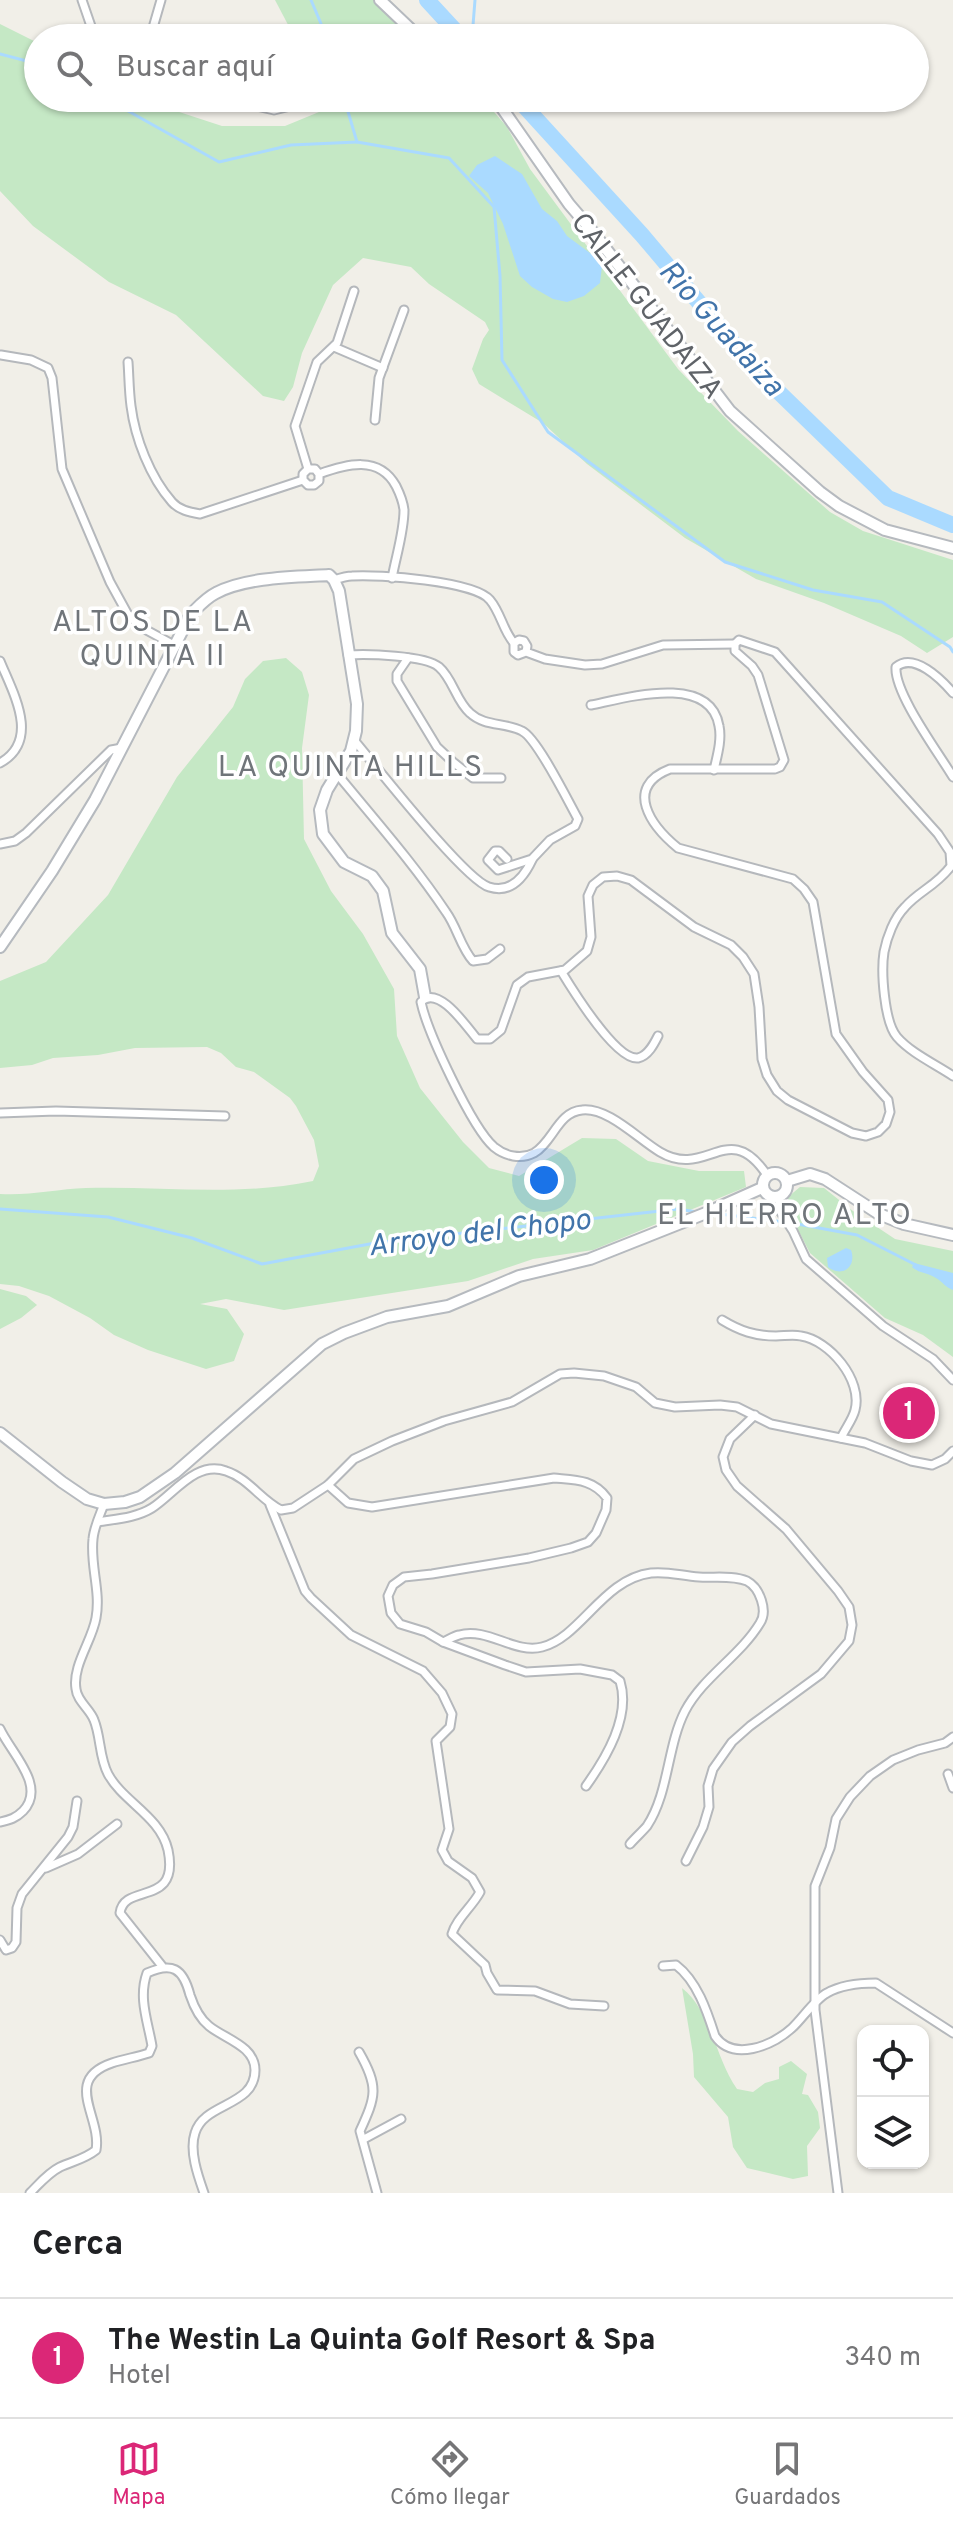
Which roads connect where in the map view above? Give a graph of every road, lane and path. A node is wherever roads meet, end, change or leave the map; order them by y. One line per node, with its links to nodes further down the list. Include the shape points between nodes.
1 (82, 0): 4 (street)
2 (161, 0): 5 (street)
3 (380, 0): 6 (street)
4 (90, 24)
5 (154, 24)
6 (405, 24)
7 (505, 112): 18 (street, CALLE GUADAIZA, via 569,204 730,411 839,506 885,530)
8 (354, 291): 10 (street)
9 (404, 310): 13 (street)
10 (334, 347): 13 (street); 15 (street, via 317,362 295,426)
11 (1, 355): 22 (street, via 48,368 62,469 110,582 139,626)
12 (128, 362): 17 (street, via 130,405 144,456 173,503 200,514)
13 (383, 368): 14 (street)
14 (375, 420)
15 (308, 469): 16 (street); 17 (street)
16 (319, 474): 17 (street, via 314,485); 19 (street, via 346,465 374,465 394,482 404,510)
17 (303, 480)
18 (953, 548)
19 (392, 578): 20 (street, via 350,575); 21 (street, via 479,591 490,600 514,643 524,641 526,652 556,662 602,664 663,645)
20 (334, 580): 22 (street, via 329,575 232,586 191,614); 23 (street)
21 (735, 644): 31 (street, via 735,651 758,675 784,760 775,769); 38 (street, via 739,640 775,652 938,834)
22 (174, 645): 29 (street)
23 (348, 655): 24 (street); 28 (street, via 357,704)
24 (408, 658): 34 (street, via 397,681 437,747 473,778); 37 (street, via 440,667 471,714 524,731 534,743 578,819)
25 (0, 661): 30 (street, via 23,719 21,738 12,755)
26 (953, 693): 33 (street, via 941,679 909,661 896,667 903,696)
27 (591, 705): 31 (street, via 652,694 699,697 713,711 720,729)
28 (354, 740): 32 (street); 37 (street, via 480,883 502,889 514,884)
29 (122, 748): 35 (street, via 111,750 26,833); 39 (street, via 52,871)
30 (0, 763)
31 (714, 770): 41 (street, via 670,769 658,774 648,784 647,812 678,848 793,879 804,889 813,902 836,1034 888,1100 886,1124 866,1136 852,1133 777,1091 762,1059 754,974 743,957 631,880 603,877 593,885 587,951)
32 (338, 775): 40 (street, via 426,884 467,955 473,961 487,959); 42 (street, via 320,810 323,834 344,862 372,876 383,891 392,933 420,969)
33 (953, 777)
34 (501, 778)
35 (0, 844)
36 (507, 859): 37 (street, via 495,851 488,860 498,870)
37 (532, 859)
38 (952, 866): 44 (street, via 905,906 894,923 883,976 888,1016 897,1037)
39 (0, 947)
40 (500, 949)
41 (561, 971): 42 (street, via 528,977 517,985 501,1030 490,1039 477,1039 446,1003); 43 (street, via 627,1057 647,1054)
42 (425, 997): 47 (street, via 421,1002 426,1023 478,1129 506,1154 532,1154 546,1144 563,1118 590,1109 662,1154 682,1160 744,1150)
43 (658, 1036)
44 (953, 1076)
45 (0, 1113): 46 (street)
46 (225, 1116)
47 (767, 1175): 48 (street, via 782,1175); 49 (street)
48 (787, 1181): 50 (street); 51 (street, via 810,1174 879,1214)
49 (762, 1188): 50 (street); 59 (street, via 590,1259 519,1276 448,1306 387,1317 344,1333 322,1344 175,1473 140,1497)
50 (779, 1198): 53 (street, via 780,1211 806,1259)
51 (953, 1235)
52 (722, 1320): 56 (street, via 751,1334 802,1336 820,1342 835,1356 856,1396 855,1411)
53 (953, 1380)
54 (755, 1415): 56 (street, via 771,1424); 58 (street, via 737,1407 655,1403 636,1387 604,1376 560,1374 512,1402 444,1421 354,1459); 72 (street, via 730,1439 723,1457 726,1470 838,1591 849,1607 852,1625 849,1641 821,1674 750,1726 713,1769 709,1807)
55 (0, 1433): 59 (street, via 62,1482)
56 (841, 1438): 57 (street, via 932,1465)
57 (953, 1451)
58 (328, 1485): 60 (street, via 293,1508); 62 (street, via 348,1503 372,1507 554,1478 583,1480 607,1498 601,1522 588,1542 529,1558 404,1577 393,1585 388,1596 391,1613 400,1624)
59 (104, 1504): 61 (street)
60 (270, 1505): 61 (street, via 244,1480 212,1468 151,1509); 78 (street, via 311,1598 351,1635 423,1671 452,1714 450,1727 436,1741 449,1829 442,1850 480,1892 452,1934 485,1965 497,1990 535,1991 570,2004)
61 (98, 1522): 75 (street, via 93,1539 96,1620 75,1688 94,1720 108,1774 155,1824 168,1850 164,1883 125,1901 120,1913)
62 (443, 1642): 66 (street, via 526,1672 580,1669 620,1681 622,1718); 71 (street, via 475,1634 529,1649 545,1647 601,1599 647,1573 732,1578 756,1588 763,1619 683,1714 657,1805)
63 (0, 1729): 69 (street, via 32,1794 17,1817)
64 (953, 1737): 77 (street, via 893,1760 870,1776 836,1819 815,1886)
65 (948, 1774): 67 (street)
66 (586, 1786)
67 (953, 1788)
68 (77, 1801): 73 (street, via 73,1827)
69 (0, 1822)
70 (117, 1824): 73 (street, via 78,1854)
71 (630, 1844)
72 (686, 1861)
73 (44, 1869): 74 (street, via 22,1894 16,1942 6,1950)
74 (0, 1940)
75 (162, 1966): 83 (street, via 147,1973 143,1984 149,2053 111,2063 87,2081 96,2150); 86 (street, via 179,1971 201,2018 245,2049 255,2070 246,2093 200,2122 195,2133)
76 (663, 1966): 77 (street, via 676,1965 687,1974 715,2036 732,2050 771,2042)
77 (815, 2005): 79 (street, via 824,1994 876,1983); 88 (street)
78 (604, 2006)
79 (953, 2033)
80 (359, 2052): 82 (street, via 372,2075 373,2103 360,2131)
81 (401, 2119): 82 (street)
82 (364, 2139): 87 (street)
83 (41, 2182): 84 (street); 85 (street)
84 (30, 2193)
85 (40, 2193)
86 (204, 2193)
87 (377, 2193)
88 (838, 2193)

